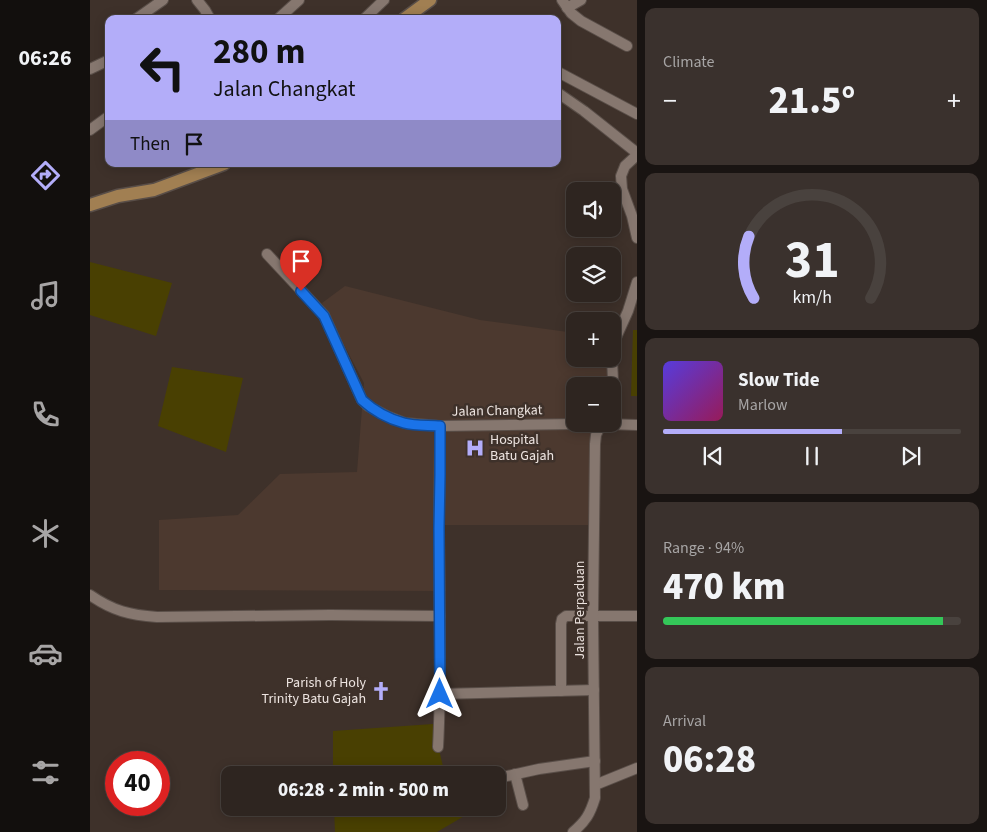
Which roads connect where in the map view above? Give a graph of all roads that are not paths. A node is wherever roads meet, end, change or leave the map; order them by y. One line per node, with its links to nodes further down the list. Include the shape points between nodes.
1 (163, 0): 8 (street)
2 (197, 0): 9 (street)
3 (300, 0): 10 (street)
4 (384, 0): 11 (street)
5 (581, 0): 7 (street)
6 (426, 1): 12 (main road)
7 (565, 4): 13 (street, via 581,21)
8 (142, 15)
9 (208, 15)
10 (283, 15)
11 (368, 15)
12 (409, 15)
13 (627, 46)
14 (105, 62): 15 (street)
15 (90, 69)
16 (561, 74): 18 (street)
17 (561, 95): 21 (street)
18 (637, 114)
19 (105, 119): 20 (street)
20 (90, 130)
21 (635, 149): 26 (street, via 621,176)
22 (194, 167): 24 (main road)
23 (216, 167): 24 (main road, via 154,190)
24 (118, 196): 25 (main road)
25 (90, 205)
26 (637, 238)
27 (267, 254): 33 (street, Jalan Changkat, via 324,316 362,400 368,406 404,423)
28 (637, 282): 29 (street)
29 (621, 327)
30 (566, 424): 33 (street, Jalan Changkat)
31 (621, 424): 32 (street)
32 (637, 425)
33 (440, 426): 36 (street)
34 (597, 432): 37 (street, Jalan Perpaduan)
35 (90, 595): 36 (street, via 120,612 139,616)
36 (440, 616): 41 (street)
37 (593, 616): 38 (street); 39 (street, Jalan Perpaduan); 40 (street, via 566,616 562,619)
38 (637, 616)
39 (594, 690): 40 (street); 43 (street, Jalan Perpaduan)
40 (562, 691): 41 (street)
41 (440, 694): 42 (street)
42 (438, 747)
43 (595, 761): 45 (street); 47 (street, Jalan Perpaduan)
44 (637, 768): 47 (street)
45 (515, 774): 46 (street); 48 (street)
46 (506, 776)
47 (595, 784): 49 (street, Jalan Perpaduan, via 591,812)
48 (523, 805)
49 (573, 832)

